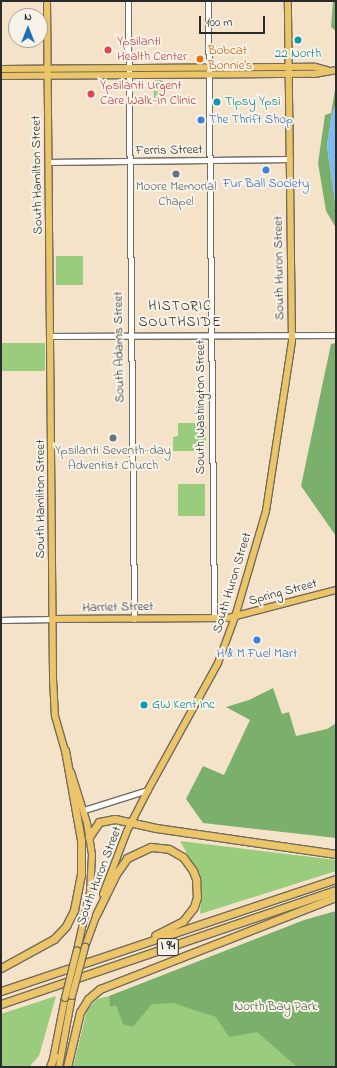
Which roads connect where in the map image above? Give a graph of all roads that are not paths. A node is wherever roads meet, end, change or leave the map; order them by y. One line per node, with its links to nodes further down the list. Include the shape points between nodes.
1 (47, 1): 8 (main road, South Hamilton Street)
2 (128, 1): 5 (street, South Adams Street)
3 (208, 1): 6 (street, South Washington Street)
4 (288, 1): 9 (main road, South Huron Street)
5 (129, 68): 6 (main road); 8 (main road); 14 (street, South Adams Street)
6 (209, 68): 9 (main road); 11 (street, South Washington Street)
7 (1, 69): 8 (main road)
8 (48, 69): 13 (main road, South Hamilton Street)
9 (289, 70): 10 (main road, via 314,67); 11 (main road); 15 (main road, South Huron Street)
10 (336, 70)
11 (209, 75): 14 (main road); 16 (street, South Washington Street)
12 (1, 76): 13 (main road)
13 (48, 76): 14 (main road); 17 (main road, South Hamilton Street)
14 (129, 76): 18 (street, South Adams Street)
15 (290, 159): 16 (street, Ferris Street); 20 (main road, South Huron Street)
16 (210, 161): 18 (street, Ferris Street); 19 (street, South Washington Street)
17 (48, 162): 18 (street, Ferris Street); 22 (main road, South Hamilton Street)
18 (130, 162): 23 (street, South Adams Street)
19 (212, 335): 20 (street); 23 (street); 26 (street, South Washington Street)
20 (292, 335): 21 (street); 25 (main road, South Huron Street, via 266,511)
21 (336, 335)
22 (51, 336): 23 (street); 27 (main road, South Hamilton Street)
23 (131, 336): 28 (street, South Adams Street)
24 (336, 590): 25 (main road, Spring Street)
25 (235, 617): 26 (main road, Harriet Street); 31 (main road, South Huron Street, via 218,663)
26 (214, 618): 28 (main road, Harriet Street)
27 (52, 619): 28 (main road, Harriet Street); 29 (street, Harriet Street); 30 (main road, South Hamilton Street, via 54,705)
28 (134, 619)
29 (1, 620)
30 (64, 750): 32 (main road, South Hamilton Street); 42 (highway, via 81,840 81,875 74,910 66,926 54,939)
31 (148, 790): 32 (street); 33 (main road, South Huron Street)
32 (84, 810): 34 (main road, South Hamilton Street)
33 (132, 823): 34 (highway, via 104,819 96,825); 35 (highway); 39 (main road, South Huron Street)
34 (90, 837): 40 (main road, South Hamilton Street, via 92,872)
35 (336, 854)
36 (336, 879): 41 (highway, I 94)
37 (336, 890): 44 (highway, I 94)
38 (336, 897): 50 (highway, via 100,989 88,999 80,1012)
39 (96, 915): 41 (highway, via 116,874 127,858 151,847 176,853 189,863 196,879 194,907 183,921); 49 (main road, South Huron Street, bridge, via 72,996)
40 (86, 916): 47 (main road, South Huron Street, bridge, via 65,998)
41 (141, 944): 43 (highway, I 94)
42 (1, 968)
43 (1, 991)
44 (20, 998): 45 (highway, I 94); 46 (highway)
45 (1, 1004)
46 (1, 1009)
47 (54, 1056): 48 (highway)
48 (51, 1067)
49 (59, 1067)
50 (68, 1067)

